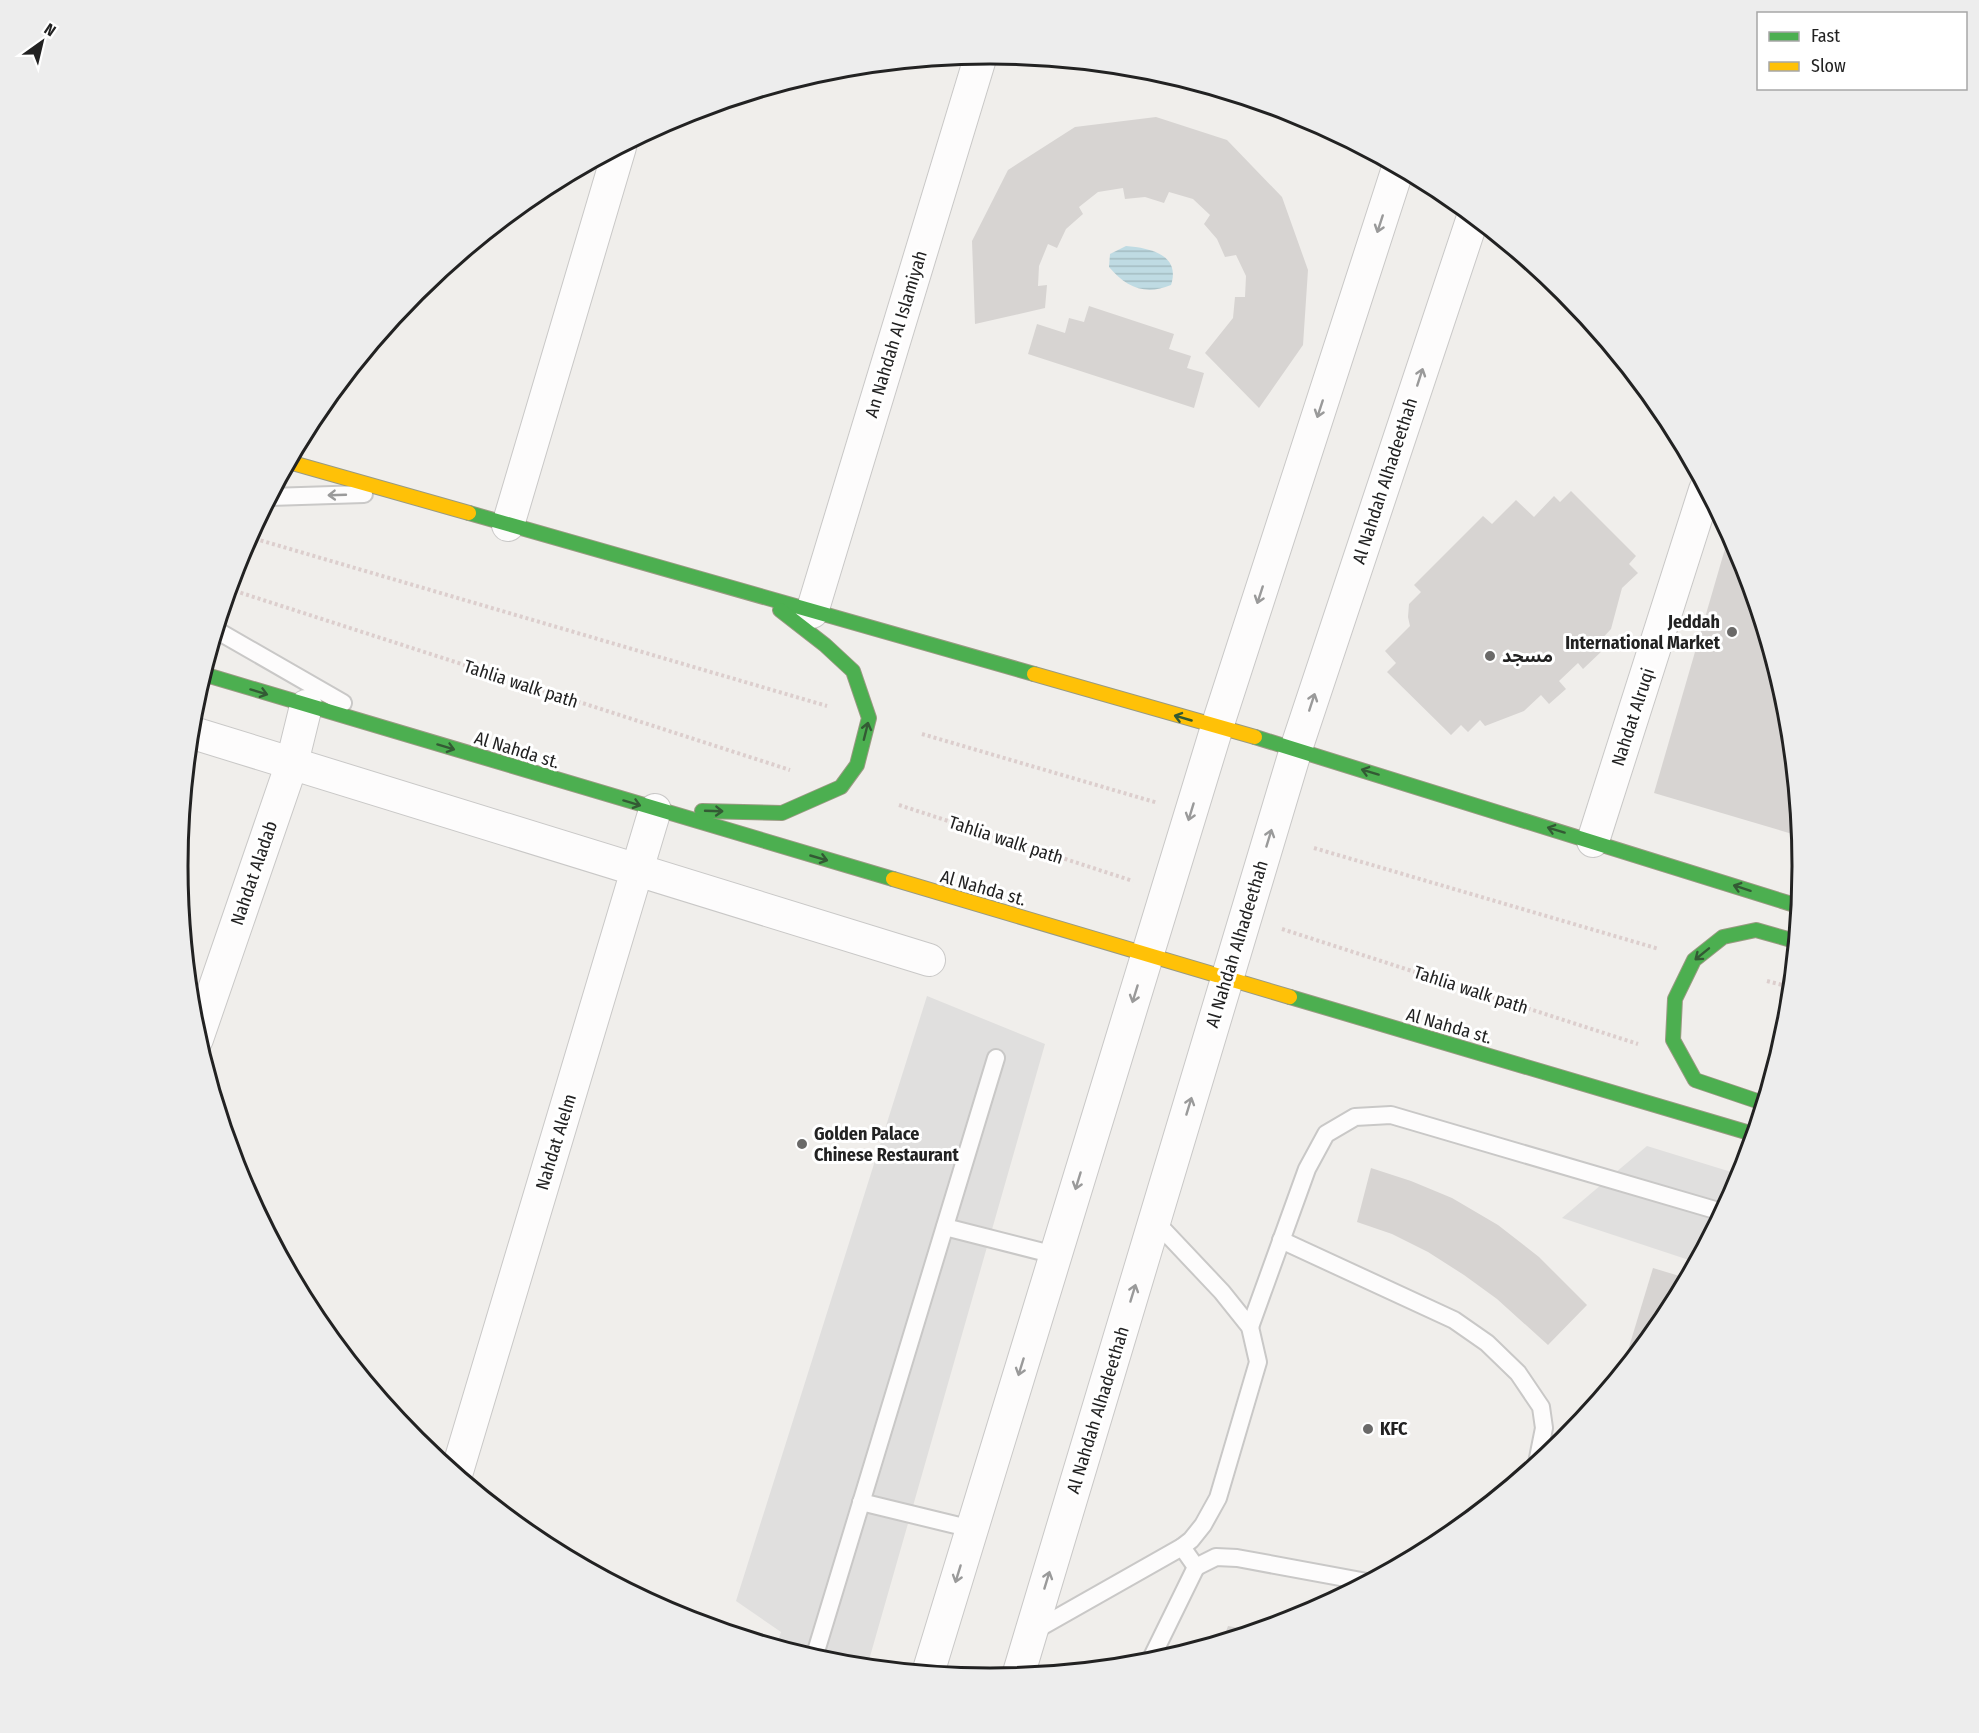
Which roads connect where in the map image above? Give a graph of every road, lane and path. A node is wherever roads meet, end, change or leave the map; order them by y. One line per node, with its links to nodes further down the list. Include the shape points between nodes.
1 (978, 64): 13 (street, An Nahdah Al Islamiyah)
2 (617, 157): 9 (street)
3 (1396, 175): 21 (street, one-way to 21)
4 (1470, 225): 22 (street, Al Nahdah Alhadeethah, one-way to 4)
5 (296, 464): 6 (street)
6 (395, 493): 7 (lane, one-way to 7); 9 (street)
7 (278, 497)
8 (1702, 499): 28 (street, Nahdat Alruqi)
9 (508, 525): 12 (street)
10 (258, 540): 17 (path)
11 (237, 592): 24 (path, Tahlia walk path)
12 (768, 600): 13 (street); 27 (street, one-way to 12, via 782,813 841,787 857,765 869,718 854,671)
13 (812, 612): 21 (street, one-way to 13)
14 (223, 634): 18 (lane)
15 (211, 676): 16 (street, Al Nahda st., one-way to 16)
16 (306, 706): 18 (street, Al Nahda st.); 23 (street, Nahdat Aladab)
17 (837, 709)
18 (392, 732): 27 (street, Al Nahda st., one-way to 27)
19 (922, 734): 25 (path)
20 (199, 735): 23 (street)
21 (1212, 742): 22 (street); 36 (street, one-way to 36)
22 (1296, 749): 28 (street, one-way to 22); 38 (street, Al Nahdah Alhadeethah, one-way to 22)
23 (292, 764): 30 (street); 41 (street, Nahdat Aladab)
24 (791, 771)
25 (1161, 804)
26 (899, 806): 31 (path, Tahlia walk path)
27 (655, 810): 30 (street, Nahdat Alelm); 36 (street, Al Nahda st., one-way to 36)
28 (1593, 841): 32 (street, one-way to 28)
29 (1314, 848): 35 (path)
30 (638, 870): 37 (street); 53 (street, Nahdat Alelm)
31 (1137, 882)
32 (1791, 904)
33 (1282, 929): 42 (path, Tahlia walk path)
34 (1788, 939): 44 (street, one-way to 44, via 1756,930 1723,937 1694,960 1675,999 1673,1040 1695,1080)
35 (1670, 952)
36 (1147, 955): 38 (street, Al Nahda st.); 50 (street, one-way to 50)
37 (930, 960)
38 (1227, 979): 45 (street, Al Nahda st.); 47 (street, Al Nahdah Alhadeethah, one-way to 38)
39 (1767, 981): 40 (path)
40 (1783, 985)
41 (203, 1022)
42 (1647, 1047)
43 (996, 1058): 48 (lane)
44 (1756, 1101)
45 (1746, 1132)
46 (1714, 1210): 49 (lane, via 1391,1115 1355,1117 1326,1134 1306,1169)
47 (1155, 1221): 51 (lane); 59 (street, Al Nahdah Alhadeethah, one-way to 47)
48 (945, 1227): 50 (lane); 54 (lane)
49 (1281, 1240): 51 (lane); 52 (lane, via 1454,1320 1487,1343 1518,1373 1541,1407 1544,1428)
50 (1055, 1255): 55 (street, one-way to 55)
51 (1250, 1328): 56 (lane, via 1258,1362 1218,1498 1203,1525)
52 (1540, 1449)
53 (458, 1467)
54 (861, 1502): 55 (lane); 60 (lane)
55 (972, 1529): 62 (street, one-way to 62)
56 (1182, 1547): 57 (lane); 59 (lane)
57 (1196, 1567): 58 (lane, via 1216,1557 1237,1558); 61 (lane)
58 (1355, 1580)
59 (1031, 1633): 63 (street, Al Nahdah Alhadeethah)
60 (817, 1649)
61 (1155, 1651)
62 (930, 1666)
63 (1021, 1667)

